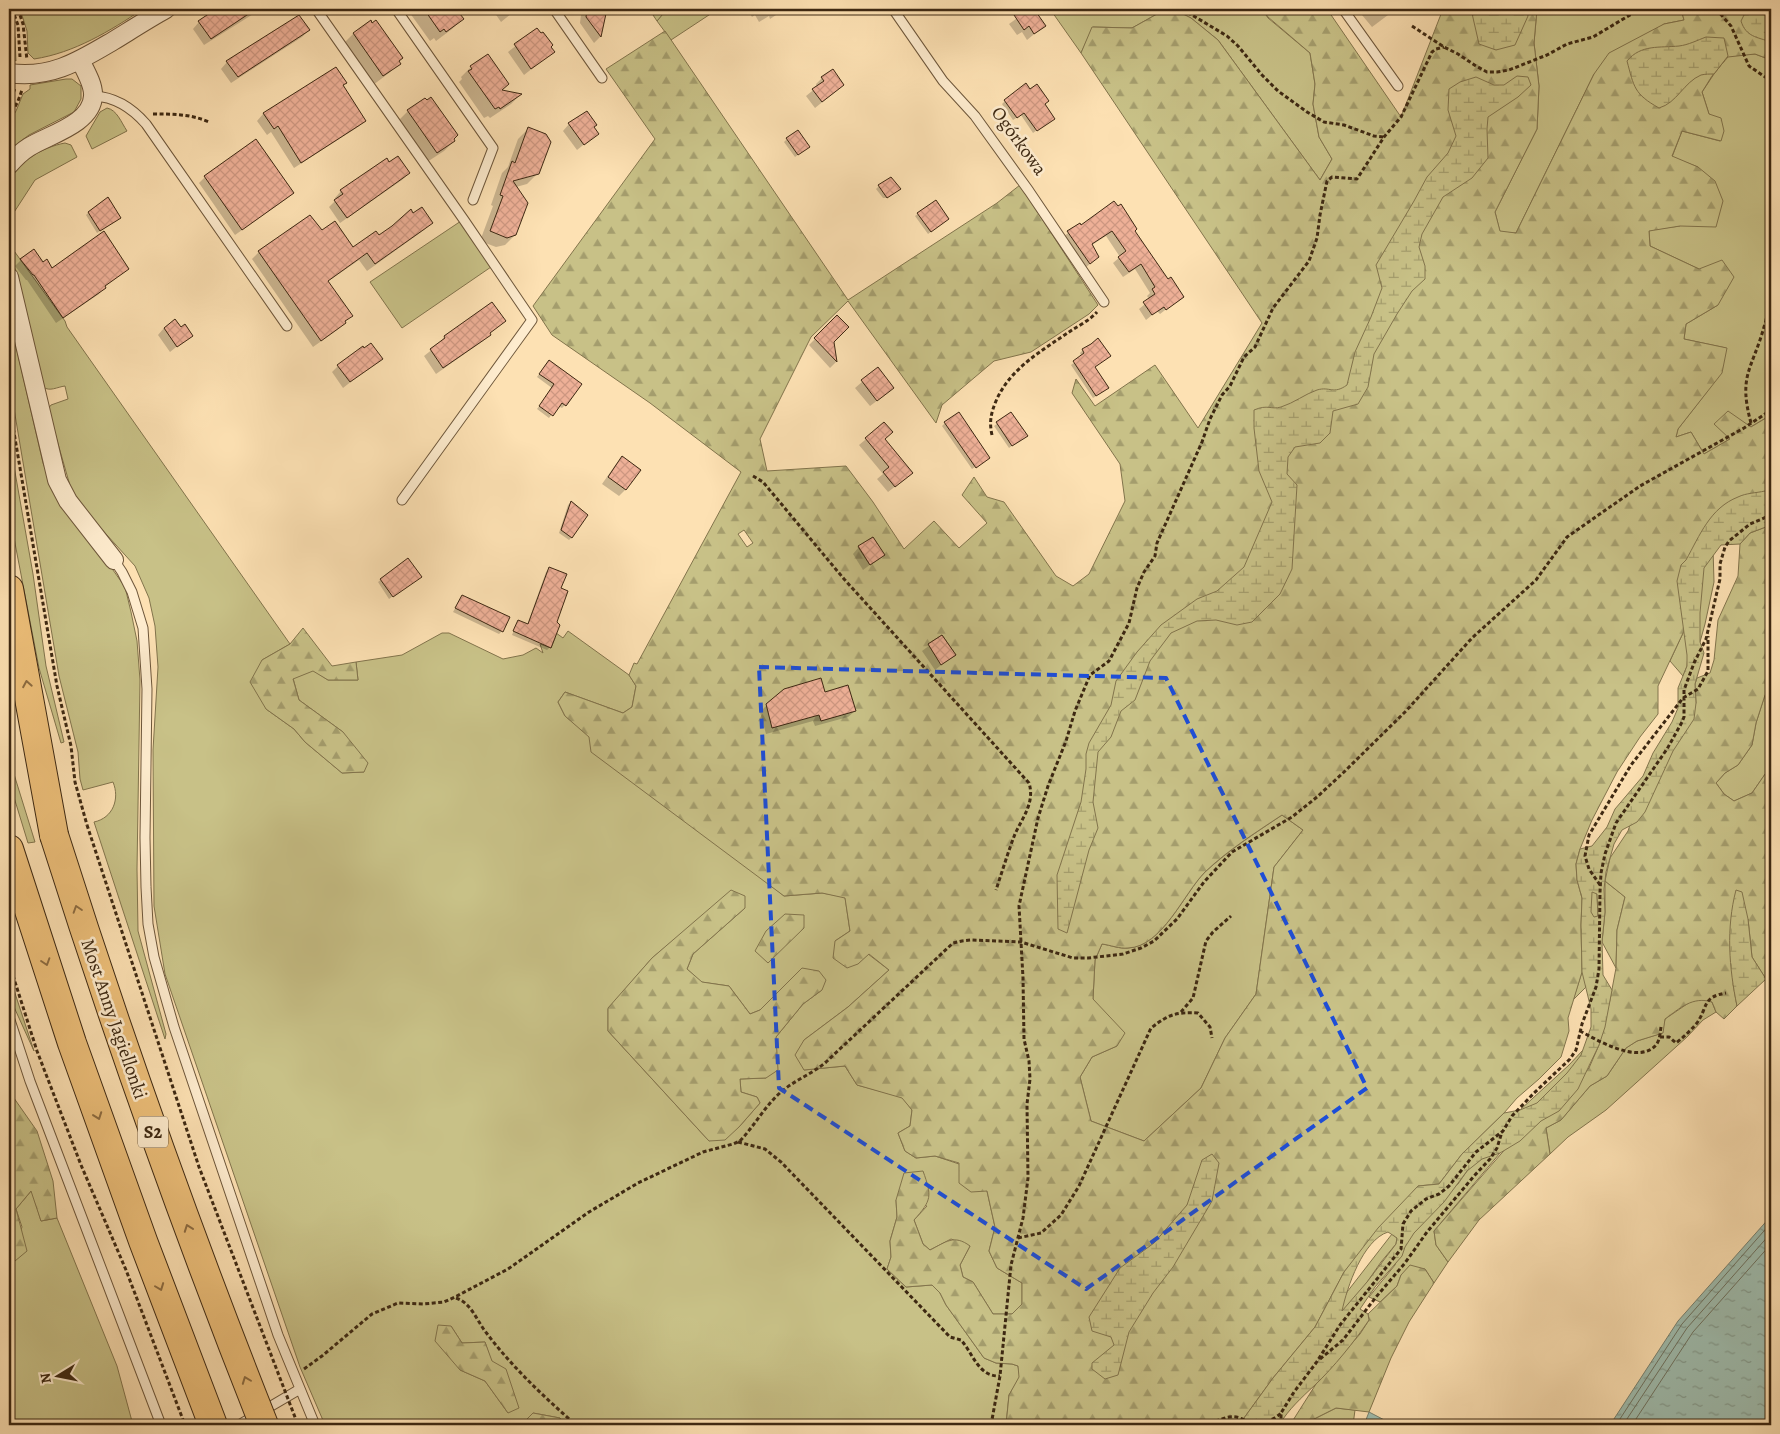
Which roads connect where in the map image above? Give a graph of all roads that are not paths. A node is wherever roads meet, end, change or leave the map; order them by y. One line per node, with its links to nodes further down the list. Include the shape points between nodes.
1 (166, 9): 7 (street)
2 (316, 9): 17 (lane, via 532,320)
3 (396, 9): 13 (lane, via 493,148)
4 (554, 9): 9 (lane)
5 (894, 9): 15 (lane, Ogórkowa, via 943,81 974,116 1029,191)
6 (1344, 9): 10 (lane)
7 (80, 60): 8 (street, via 39,74); 11 (street)
8 (18, 74)
9 (602, 78)
10 (1398, 86)
11 (94, 96): 12 (street, via 91,107 82,118 29,147); 16 (lane, via 106,96 125,105 146,124)
12 (9, 165)
13 (473, 200)
14 (9, 277): 18 (street, via 57,480 68,501)
15 (1104, 302)
16 (287, 326)
17 (402, 500)
18 (114, 560): 24 (lane, via 132,592 143,628 146,888 154,957 180,1046 278,1335)
19 (9, 590): 21 (highway, one-way to 19)
20 (9, 690): 21 (highway, S2)
21 (54, 835): 28 (highway, Most Anny Jagiellonki / S2, one-way to 21, bridge, via 153,1132)
22 (9, 849): 26 (highway, S2, one-way to 26, via 72,1044)
23 (9, 1017): 25 (lane, via 30,1081)
24 (300, 1389): 27 (lane); 29 (lane)
25 (161, 1425)
26 (213, 1425)
27 (239, 1425)
28 (264, 1425)
29 (315, 1425)

